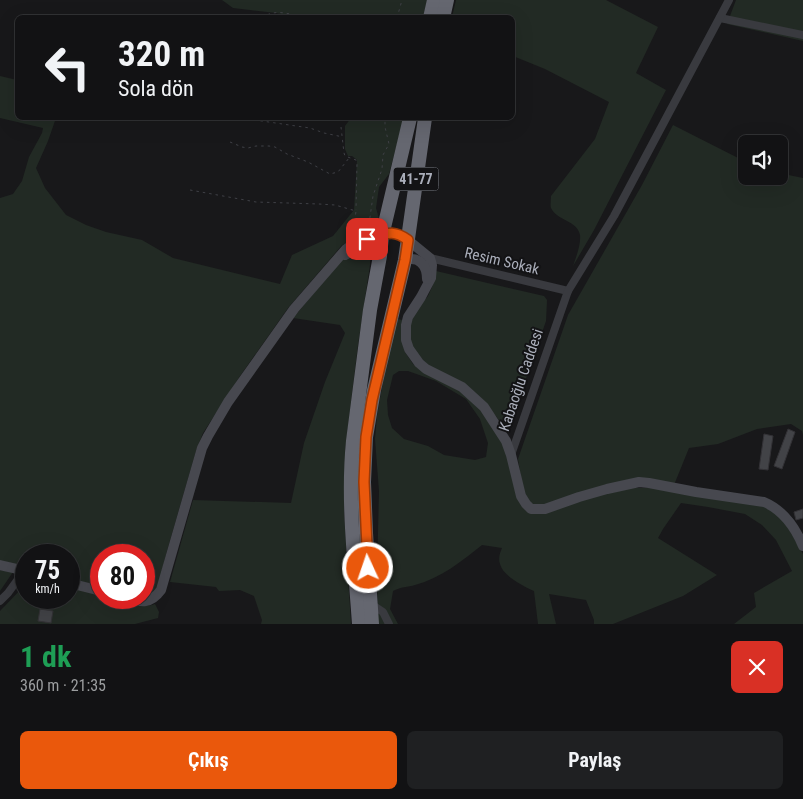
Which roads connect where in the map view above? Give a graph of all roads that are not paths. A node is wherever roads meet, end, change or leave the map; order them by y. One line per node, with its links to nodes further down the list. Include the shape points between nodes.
1 (434, 0): 4 (highway)
2 (447, 0): 5 (highway)
3 (729, 0): 6 (street, Kabaoğlu Caddesi)
4 (431, 15)
5 (444, 15)
6 (720, 18): 7 (street); 17 (street, Kabaoğlu Caddesi, via 614,216)
7 (803, 35)
8 (410, 120): 10 (highway, 41-77)
9 (425, 120): 11 (highway, 41-77)
10 (382, 236): 11 (highway, via 393,233); 12 (highway); 14 (street, via 367,237 352,244)
11 (408, 240): 13 (street); 15 (highway)
12 (380, 256): 14 (street, via 352,250); 15 (highway, via 393,263); 26 (highway, via 351,459)
13 (430, 258): 16 (street, via 432,273); 17 (street, Resim Sokak)
14 (338, 260): 23 (street, via 294,309 228,402 208,436 161,590)
15 (405, 260): 16 (street, via 416,259 422,264 428,277); 25 (highway, via 372,397 366,437 364,482)
16 (426, 288): 18 (street, via 408,317 406,340 409,349 426,369 462,387 484,407 506,441)
17 (568, 291): 18 (street, Kabaoğlu Caddesi)
18 (511, 455): 19 (street, Kabaoğlu Caddesi, via 520,496 531,508 545,509 607,489 649,483 764,502 788,520)
19 (803, 546)
20 (0, 565): 21 (street)
21 (15, 569)
22 (15, 584): 24 (street)
23 (155, 597)
24 (0, 601)
25 (370, 603): 27 (highway); 28 (street, via 383,612)
26 (359, 624)
27 (372, 624)
28 (389, 624)

